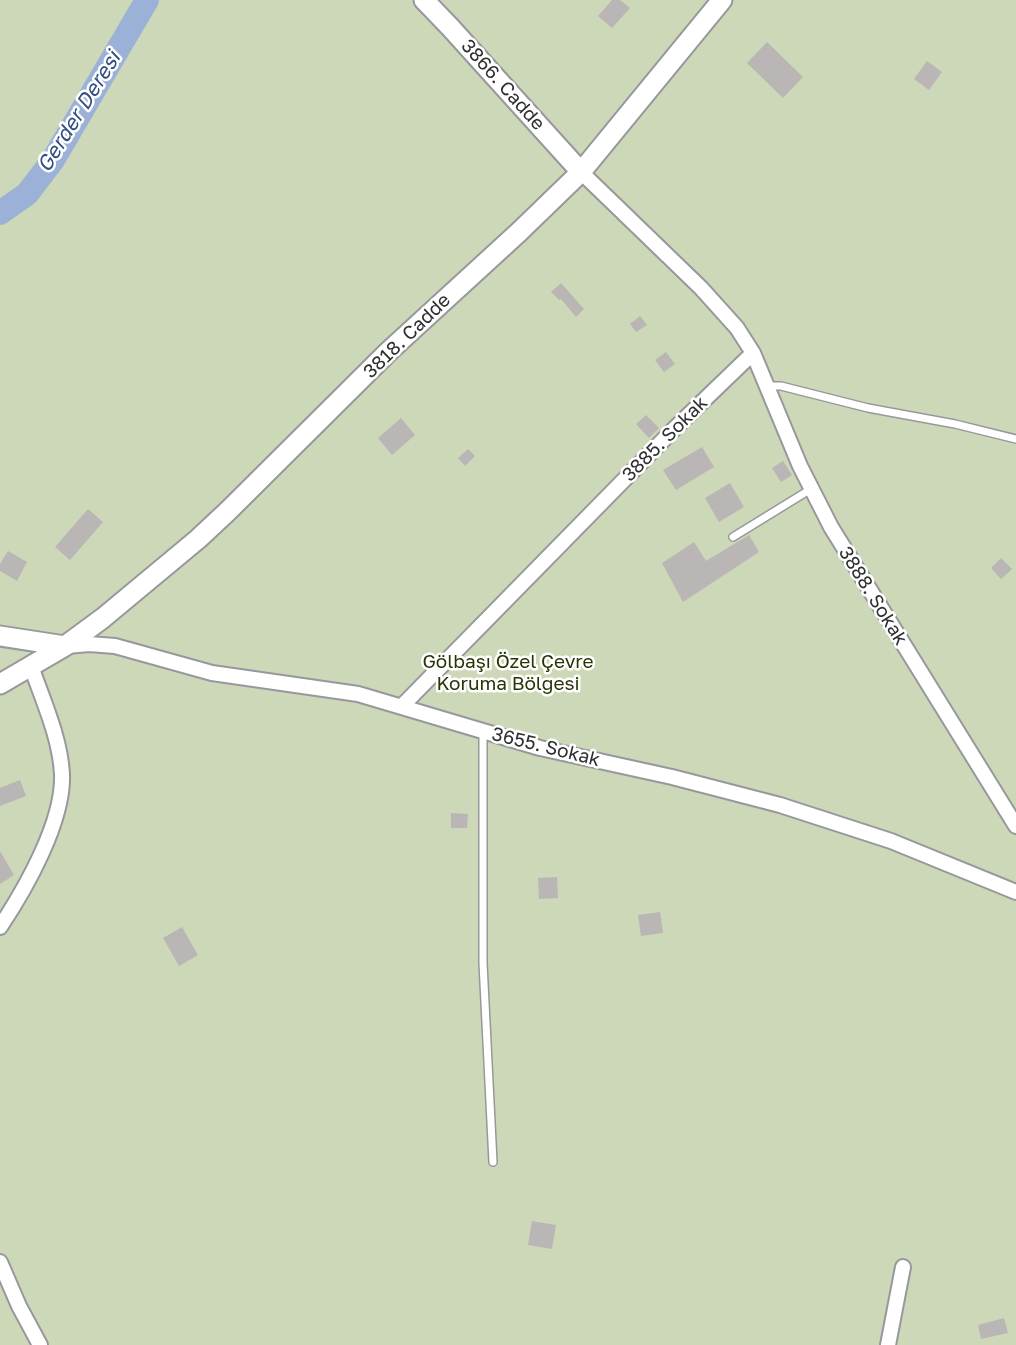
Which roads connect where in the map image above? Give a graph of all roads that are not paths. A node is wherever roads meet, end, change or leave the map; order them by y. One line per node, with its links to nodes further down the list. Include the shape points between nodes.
1 (424, 0): 3 (street, 3866. Cadde)
2 (722, 0): 3 (street, 3818. Cadde)
3 (581, 172): 4 (street, via 701,288); 10 (street, 3818. Cadde, via 198,539)
4 (753, 353): 5 (street, 3888. Sokak); 13 (street, 3885. Sokak)
5 (768, 386): 6 (lane); 7 (street, 3888. Sokak)
6 (1016, 439)
7 (811, 489): 8 (lane); 15 (street, 3888. Sokak)
8 (733, 537)
9 (0, 635): 10 (street)
10 (65, 646): 11 (street, 3818. Cadde); 13 (street, 3655. Sokak, via 115,646 212,673 334,689)
11 (31, 666): 12 (street, 3818. Cadde); 17 (street, via 55,734 61,796 42,851)
12 (0, 684)
13 (402, 706): 14 (street, 3655. Sokak)
14 (483, 730): 16 (street, 3655. Sokak, via 780,805 891,841); 18 (lane, via 483,963)
15 (1016, 826)
16 (1016, 892)
17 (0, 927)
18 (493, 1162)
19 (0, 1262): 21 (street)
20 (903, 1267): 22 (street)
21 (40, 1345)
22 (888, 1345)

